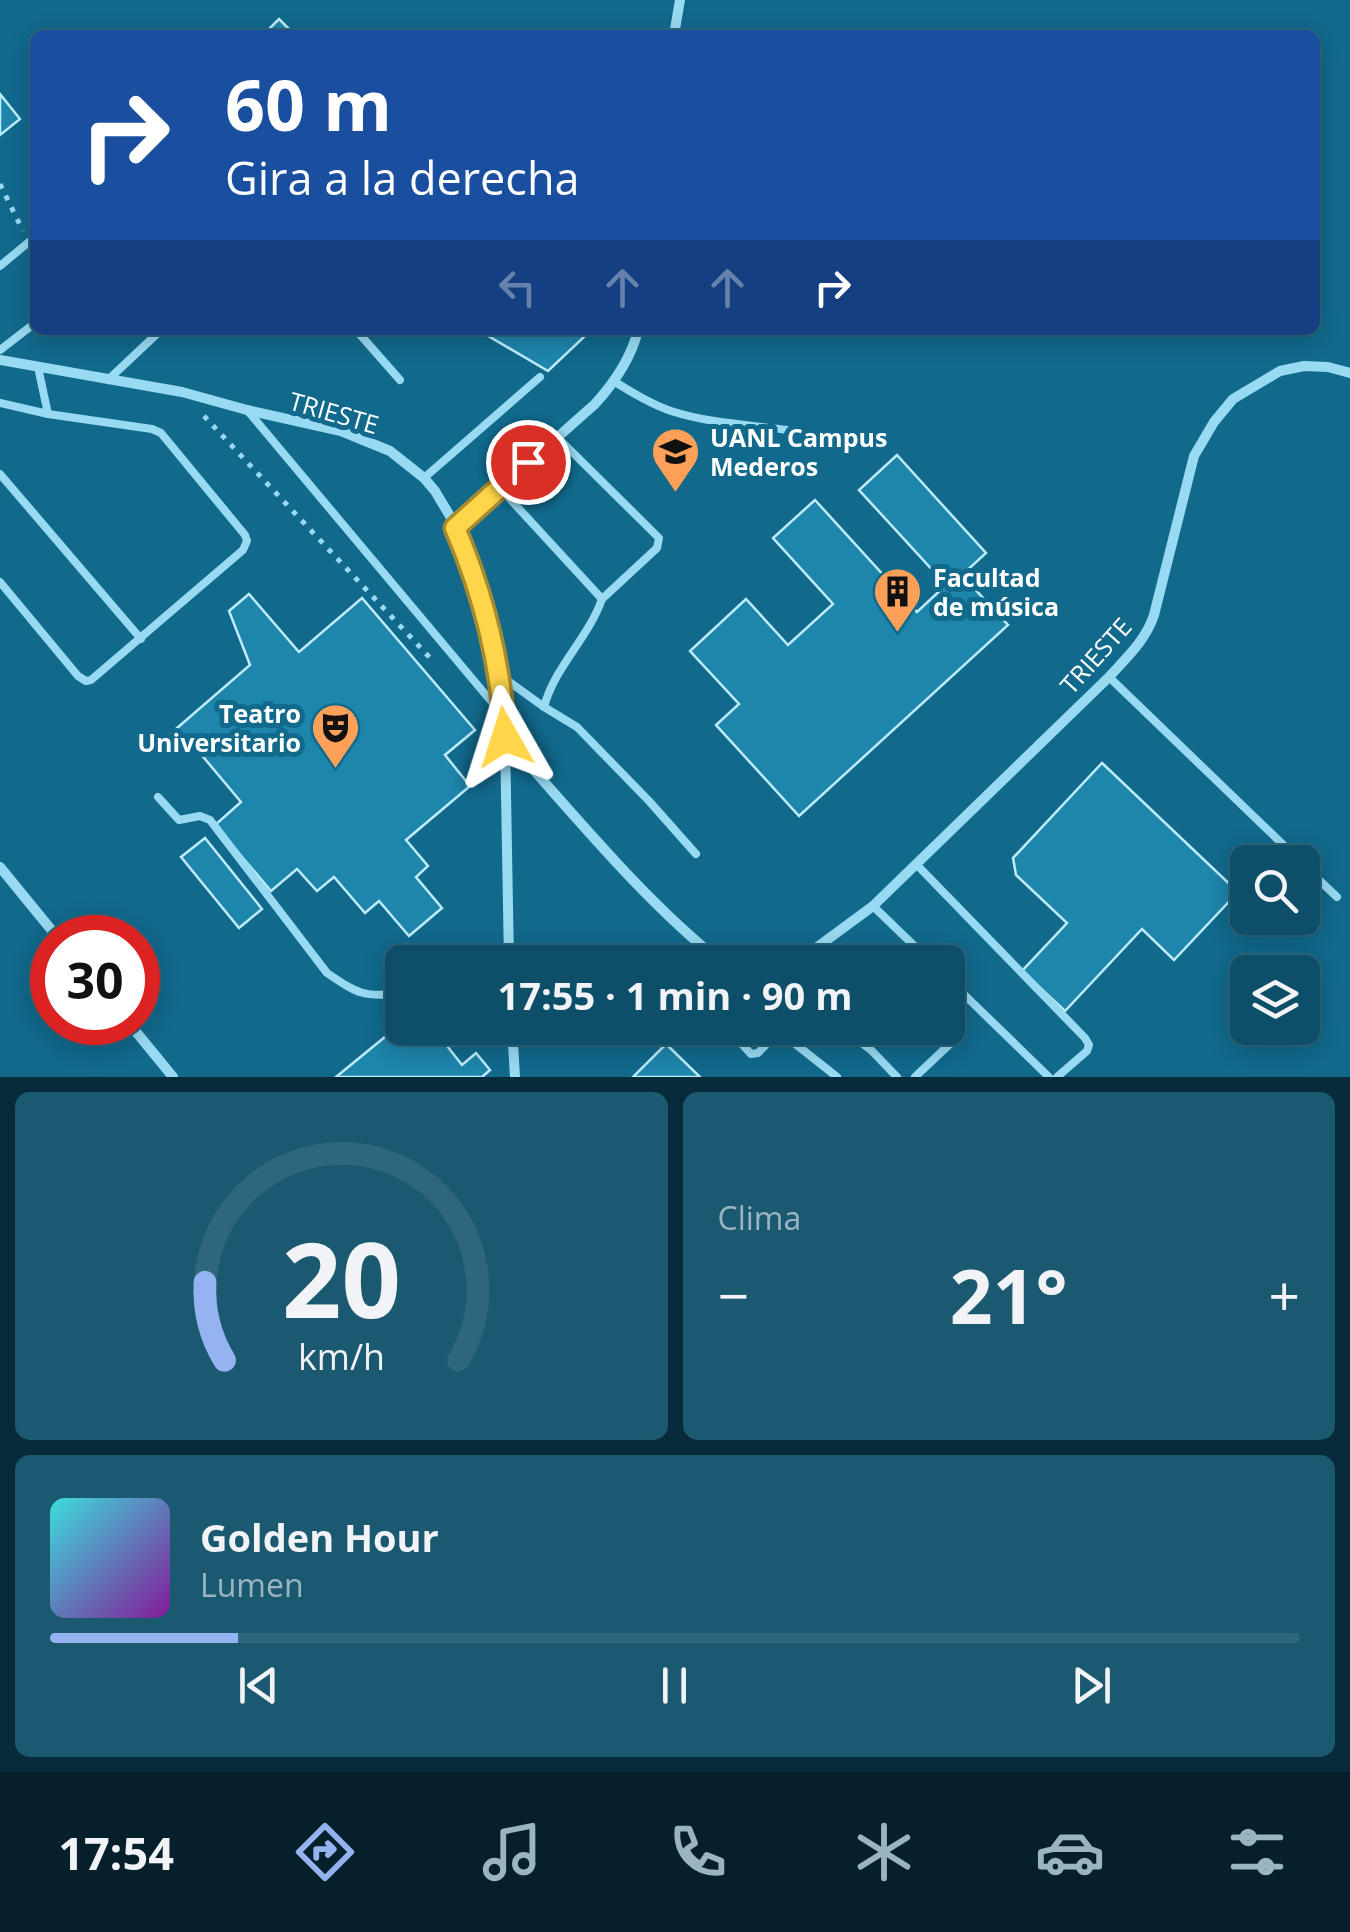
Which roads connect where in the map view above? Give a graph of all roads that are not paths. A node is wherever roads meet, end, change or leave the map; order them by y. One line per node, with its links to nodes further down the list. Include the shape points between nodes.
1 (680, 0): 2 (street)
2 (675, 30)
3 (30, 242): 4 (lane)
4 (0, 266)
5 (30, 326): 9 (lane)
6 (156, 335): 14 (lane)
7 (360, 335): 15 (lane)
8 (636, 335): 16 (street)
9 (0, 350)
10 (0, 360): 11 (street, TRIESTE)
11 (38, 367): 14 (street, TRIESTE); 19 (lane)
12 (1350, 374): 30 (street, TRIESTE, via 1328,367 1280,371 1233,399 1214,422 1194,456 1150,628)
13 (540, 377): 23 (lane)
14 (108, 380): 18 (street, TRIESTE)
15 (400, 380)
16 (615, 382): 20 (lane, via 694,418); 21 (street)
17 (0, 403): 19 (lane)
18 (248, 410): 23 (street, TRIESTE, via 367,440); 32 (lane)
19 (48, 414): 28 (lane, via 160,433 245,535 246,546)
20 (788, 430)
21 (558, 438): 24 (street); 27 (lane, via 659,538 657,548)
22 (0, 474): 28 (lane)
23 (424, 478): 25 (street, TRIESTE)
24 (498, 487): 25 (street); 27 (lane)
25 (455, 528): 29 (street, TRIESTE)
26 (0, 582): 28 (lane, via 86,681)
27 (602, 599): 31 (lane)
28 (142, 639)
29 (497, 673): 31 (lane); 32 (street, TRIESTE)
30 (1108, 677): 35 (lane); 37 (street, TRIESTE)
31 (544, 708): 36 (lane, via 576,727)
32 (504, 716): 33 (street, TRIESTE)
33 (505, 737): 43 (street, TRIESTE); 44 (street)
34 (158, 798): 48 (lane, via 179,820 210,820 328,973 353,991)
35 (1283, 845)
36 (696, 854)
37 (917, 864): 41 (street, TRIESTE); 62 (lane, via 1085,1038 1087,1051)
38 (0, 866): 42 (street)
39 (1320, 881): 40 (lane)
40 (1336, 897)
41 (873, 906): 45 (street, TRIESTE); 46 (lane)
42 (39, 915)
43 (509, 945)
44 (700, 945)
45 (819, 945)
46 (913, 945)
47 (965, 994): 61 (lane)
48 (385, 995)
49 (147, 1045): 56 (street)
50 (513, 1045): 57 (street)
51 (742, 1045): 52 (lane, via 755,1054)
52 (762, 1045)
53 (796, 1045): 58 (lane)
54 (864, 1045): 59 (lane)
55 (949, 1045): 60 (lane)
56 (173, 1077)
57 (514, 1077)
58 (838, 1077)
59 (898, 1077)
60 (915, 1077)
61 (1050, 1077)
62 (1057, 1077)

